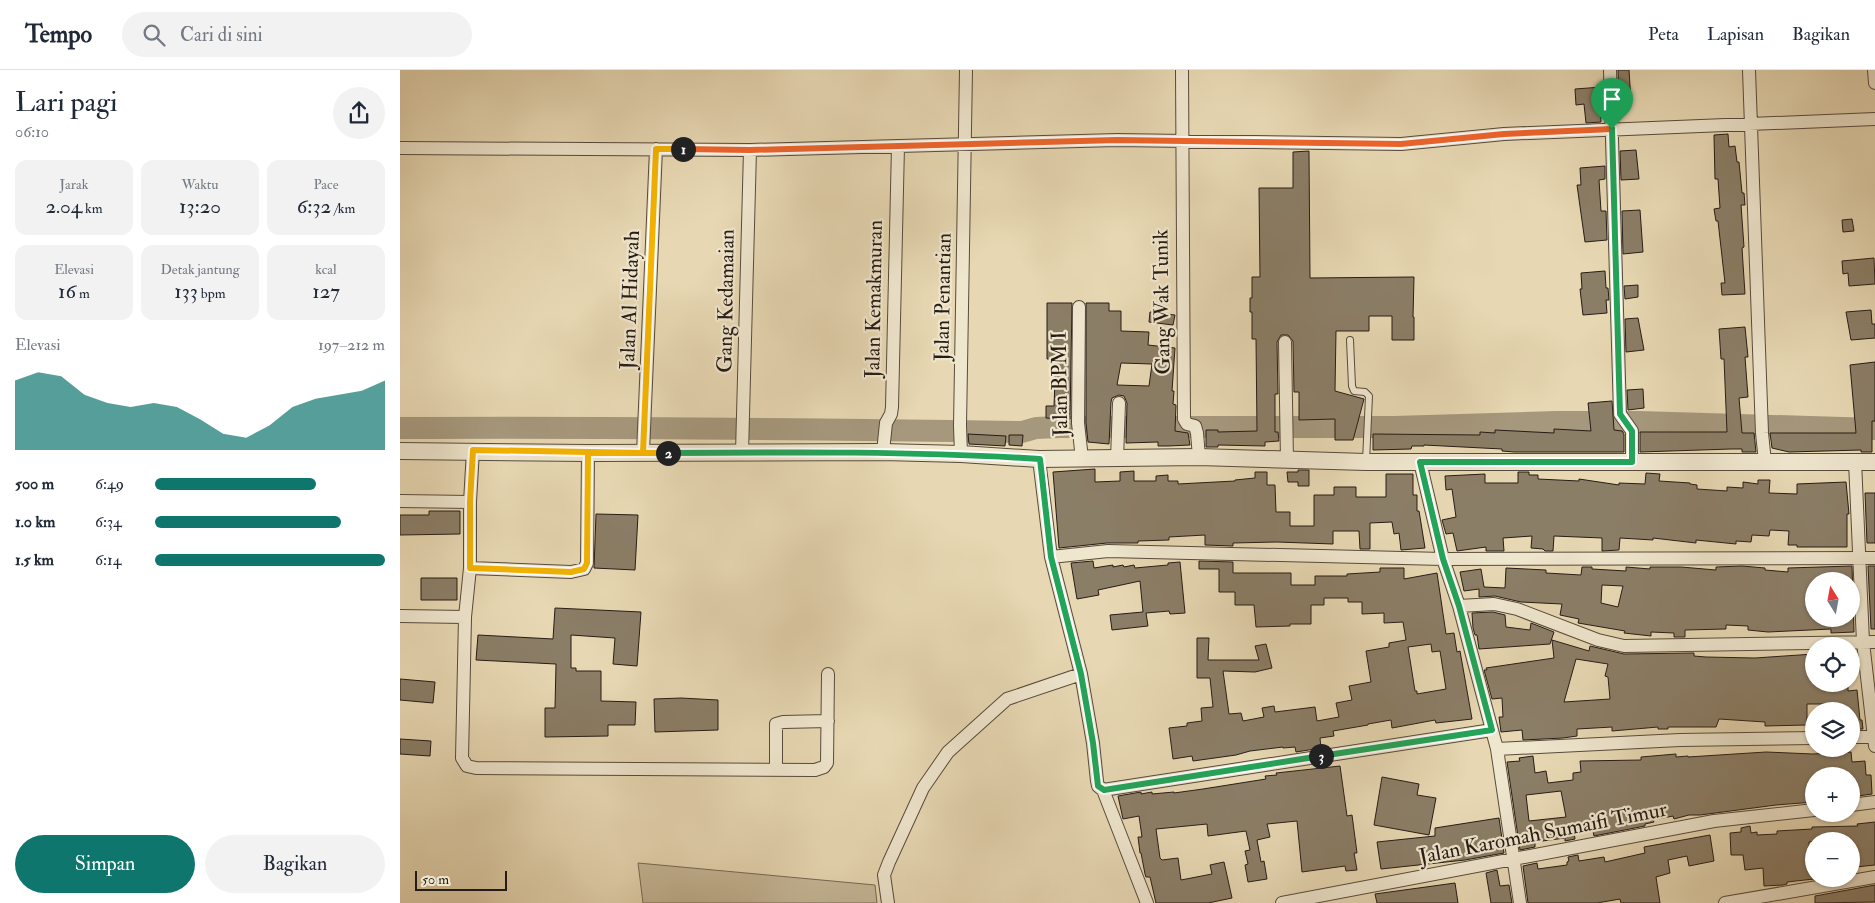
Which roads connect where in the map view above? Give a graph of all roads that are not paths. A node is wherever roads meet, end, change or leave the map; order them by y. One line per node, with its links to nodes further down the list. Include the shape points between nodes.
1 (966, 70): 11 (street, Jalan Penantian)
2 (1182, 70): 10 (street)
3 (1610, 70): 9 (street)
4 (1749, 70): 8 (street)
5 (1874, 70): 6 (street)
6 (1875, 83)
7 (1875, 120): 8 (street)
8 (1751, 121): 9 (street); 36 (street)
9 (1612, 126): 10 (street, via 1401,144); 35 (street, via 1620,414 1632,431)
10 (1181, 137): 11 (street); 25 (street, Gang Wak Tunik, via 1184,419 1196,429)
11 (966, 139): 12 (street); 24 (street, Jalan Penantian)
12 (898, 146): 15 (street); 22 (street, Jalan Kemakmuran, via 892,407)
13 (400, 148): 14 (street)
14 (656, 149): 15 (street); 23 (street, Jalan Al Hidayah)
15 (750, 150): 21 (street, Gang Kedamaian)
16 (1079, 307): 30 (street, Jalan BPM I)
17 (1350, 340): 33 (lane, via 1354,392 1364,392 1369,396)
18 (1285, 342): 31 (street)
19 (1118, 403): 28 (street)
20 (400, 451): 26 (street)
21 (742, 452): 22 (street); 23 (street)
22 (883, 452): 24 (street)
23 (643, 453): 29 (street)
24 (961, 454): 27 (street)
25 (1198, 457): 28 (street); 31 (street)
26 (472, 459): 29 (street); 39 (street)
27 (1040, 459): 30 (street); 40 (street)
28 (1117, 459): 30 (street)
29 (587, 460): 44 (street, via 587,563 584,569 571,572)
30 (1082, 460)
31 (1287, 461): 33 (street)
32 (1855, 461): 36 (street); 37 (street); 41 (street)
33 (1366, 462): 34 (street)
34 (1420, 462): 35 (street); 43 (street)
35 (1632, 462): 36 (street)
36 (1765, 462)
37 (1875, 462)
38 (400, 501): 39 (street)
39 (470, 502): 44 (street)
40 (1051, 557): 43 (street, via 1108,550); 50 (street)
41 (1859, 558): 42 (street); 43 (street); 48 (street)
42 (1875, 558)
43 (1443, 559): 45 (street)
44 (470, 568): 47 (street)
45 (1459, 606): 48 (street, via 1494,604 1517,609 1598,640 1624,646); 52 (street)
46 (400, 616): 47 (street)
47 (465, 616): 57 (street, via 462,758 467,766)
48 (1869, 642): 55 (street)
49 (828, 674): 51 (street)
50 (1081, 674): 58 (street, via 1097,781); 64 (street, via 1007,699 948,752 923,788 889,862 884,875)
51 (828, 721): 57 (street, via 827,763 824,767); 57 (street, via 776,724)
52 (1492, 730): 56 (street); 58 (street)
53 (1805, 738): 56 (street, via 1680,740)
54 (1860, 738): 55 (street)
55 (1875, 740)
56 (1497, 749): 62 (street)
57 (776, 770)
58 (1104, 790): 65 (street)
59 (1875, 802): 60 (street)
60 (1860, 804)
61 (1805, 811): 62 (street, Jalan Karomah Sumaifi Timur, via 1714,821)
62 (1513, 859): 66 (street, Jalan Karomah Sumaifi Timur); 67 (street)
63 (1875, 877): 68 (street)
64 (888, 903)
65 (1147, 903)
66 (1282, 903)
67 (1520, 903)
68 (1725, 903)

